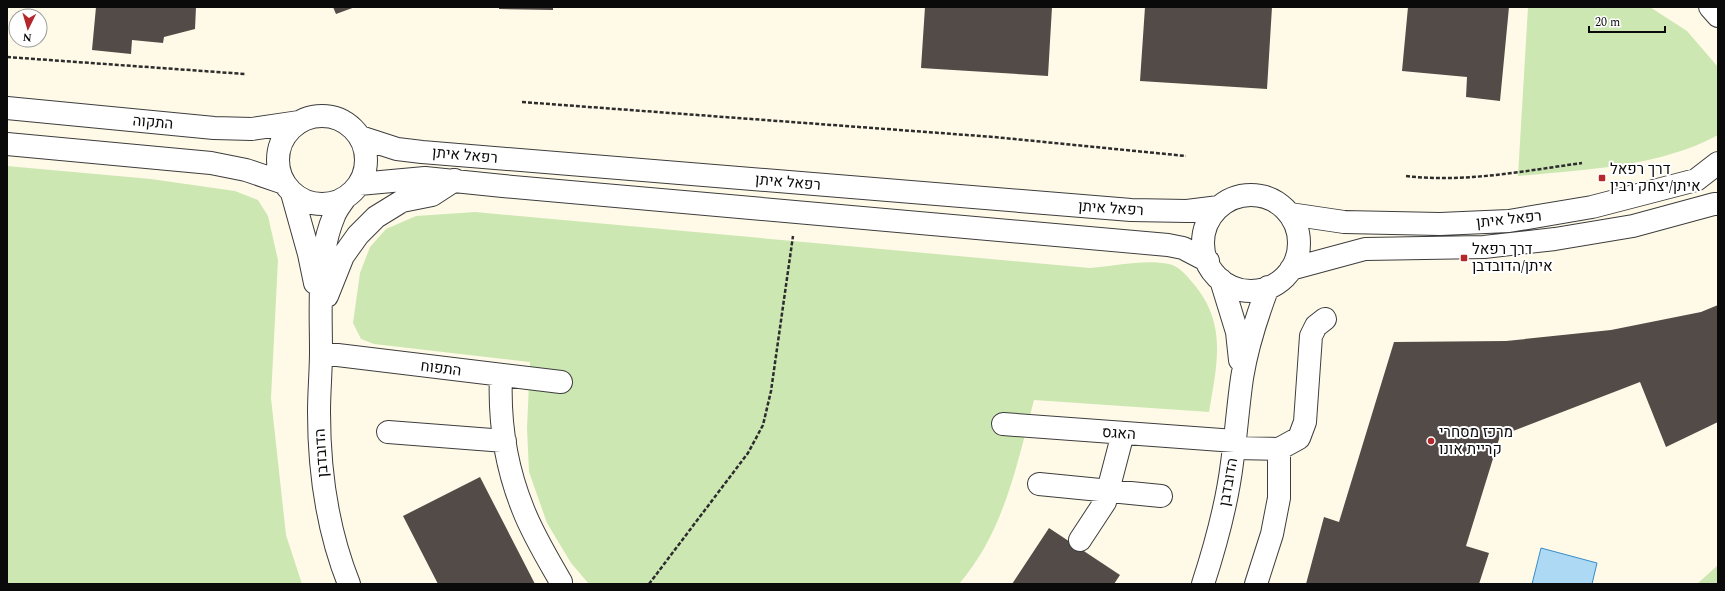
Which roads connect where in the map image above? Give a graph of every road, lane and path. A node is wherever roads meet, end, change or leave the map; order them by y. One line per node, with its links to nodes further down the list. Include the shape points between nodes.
1 (1710, 7): 2 (street)
2 (1718, 16)
3 (7, 57): 4 (path)
4 (245, 74)
5 (522, 102): 10 (path, via 994,137)
6 (7, 108): 7 (street, התקוה, via 214,128 252,129)
7 (299, 122): 8 (street, via 318,116 333,117 346,123); 15 (street, via 284,136 279,149 277,163)
8 (360, 137): 16 (street, via 365,150 366,164); 18 (street, רפאל איתן, via 398,149 422,152 1115,209 1160,212)
9 (7, 144): 15 (street, via 211,163 246,170)
10 (1186, 156)
11 (1582, 163): 13 (path, via 1477,177)
12 (1718, 163): 20 (street, רפאל איתן, via 1696,180 1592,207 1509,221 1440,224 1352,222)
13 (1406, 176)
14 (455, 180): 16 (street, רפאל איתן, via 425,178); 19 (street, רפאל איתן); 25 (street, via 432,195 402,201 376,217 358,235 343,256)
15 (288, 188): 16 (street, via 304,201 318,204 332,203); 25 (street, הדובדבן, via 309,254)
16 (352, 191): 25 (street, הדובדבן, via 334,214 330,227 324,256)
17 (1718, 204): 22 (street, רפאל איתן, via 1634,226 1555,239 1484,247 1365,249)
18 (1219, 208): 20 (street, via 1232,198 1248,195 1264,197 1279,204); 21 (street, via 1208,221 1204,236 1204,252)
19 (796, 212): 21 (street, רפאל איתן, via 1168,245 1183,248); 43 (path, via 771,391 763,425 748,453)
20 (1290, 214): 22 (street, via 1297,227 1299,242 1297,256)
21 (1208, 261): 23 (street)
22 (1291, 269): 24 (street, via 1281,280)
23 (1221, 280): 24 (street, via 1236,288 1252,290); 29 (street, הדובדבן, via 1237,332)
24 (1268, 287): 29 (street, הדובדבן, via 1250,341)
25 (321, 314): 27 (street, הדובדבן)
26 (1325, 319): 36 (street, via 1316,326 1311,336 1305,422 1299,438)
27 (321, 353): 28 (street, התפוח); 42 (street, הדובדבן, via 320,459 326,509)
28 (501, 375): 30 (street, התפוח); 34 (street, via 500,394)
29 (1242, 378): 35 (street, הדובדבן)
30 (561, 382)
31 (1003, 424): 33 (street, האגס)
32 (388, 432): 34 (street)
33 (1124, 433): 35 (street, האגס); 38 (street)
34 (505, 441): 41 (street, via 523,510)
35 (1235, 445): 36 (street, האגס); 44 (street, הדובדבן, via 1224,507)
36 (1279, 449): 45 (street, via 1279,498 1272,534)
37 (1039, 484): 38 (street)
38 (1108, 491): 39 (street); 40 (street, via 1105,502)
39 (1161, 496)
40 (1080, 540)
41 (561, 582)
42 (349, 584)
43 (649, 584)
44 (1203, 584)
45 (1256, 584)

